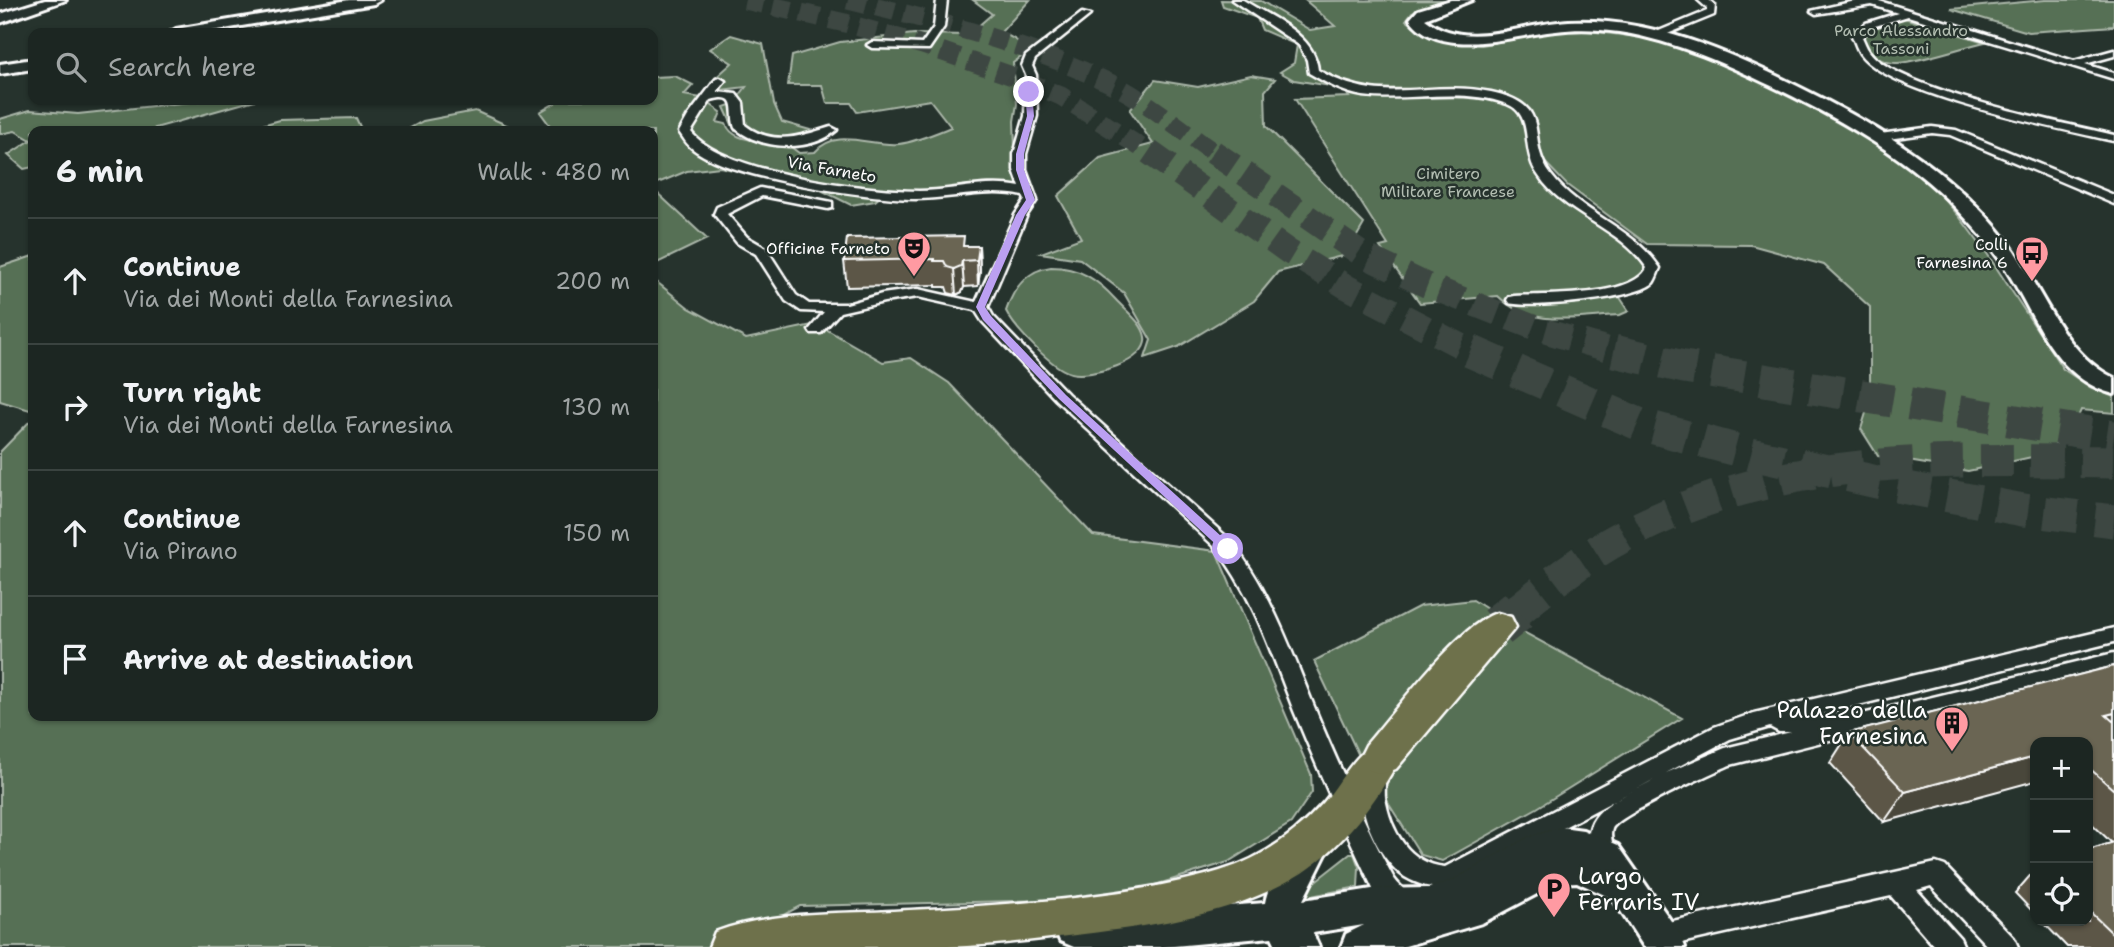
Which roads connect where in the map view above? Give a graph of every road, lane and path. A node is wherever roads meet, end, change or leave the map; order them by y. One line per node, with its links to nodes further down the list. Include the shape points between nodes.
1 (59, 0): 11 (street)
2 (374, 0): 12 (street)
3 (942, 0): 14 (street, via 939,27 926,46)
4 (1237, 0): 30 (street, via 1303,43 1313,71 1343,86 1385,96 1477,94 1519,106 1528,116 1536,160 1547,179 1568,200 1642,251 1652,264 1646,283 1627,291)
5 (1465, 0): 13 (street, via 1417,19 1438,32 1468,40 1572,25)
6 (1703, 0): 13 (street, via 1712,7 1711,13)
7 (1869, 1): 8 (street); 9 (street)
8 (1816, 11)
9 (1908, 13): 16 (street); 24 (street, via 1869,25 1857,36 1860,49 1884,70 1950,97)
10 (1085, 15): 27 (street, via 1030,58 1027,66 1031,116 1020,170)
11 (0, 19)
12 (206, 28)
13 (1657, 35): 23 (street, via 1755,72)
14 (872, 45)
15 (2114, 52): 16 (street)
16 (2073, 64): 19 (street)
17 (28, 65): 18 (street)
18 (0, 69)
19 (2114, 76)
20 (720, 81): 21 (street)
21 (707, 98): 22 (street, via 732,96 738,103 738,126 762,139 804,141); 27 (street, Via Farneto, via 686,127 690,142 721,158 769,173 899,195 995,189)
22 (831, 130)
23 (1880, 137): 28 (street, via 1952,132); 34 (street, via 1919,163 1981,223 2010,259 2071,359)
24 (2114, 138)
25 (746, 187): 26 (street)
26 (760, 192): 29 (street); 32 (street, via 722,210 722,218 741,240 764,254 793,301 806,308)
27 (1028, 193): 31 (street, via 1031,200)
28 (2114, 200)
29 (828, 205)
30 (1514, 300)
31 (981, 307): 32 (street, via 918,293); 41 (street, via 1062,397 1242,565 1264,610)
32 (834, 310): 33 (street)
33 (816, 330)
34 (2114, 387)
35 (1497, 627): 40 (highway)
36 (2114, 635): 38 (street)
37 (2114, 661): 39 (street)
38 (1754, 722): 39 (street); 40 (street, via 1707,740 1455,875 1441,878 1427,876 1403,861 1380,821 1372,790)
39 (1859, 724): 42 (street, via 1725,757 1658,788 1603,821 1599,833)
40 (1381, 757): 41 (main road)
41 (1333, 819): 45 (street, via 1387,890); 46 (main road, via 1289,858 1228,888 1137,907); 47 (street, via 1286,890 1282,902)
42 (1605, 856): 44 (street); 45 (street, via 1583,846 1550,845 1464,893 1429,905)
43 (1896, 884): 48 (street); 51 (street); 52 (street, via 1936,874)
44 (1629, 891): 48 (street); 49 (street, via 1592,870 1562,865 1469,911)
45 (1406, 905): 47 (street, via 1364,907)
46 (1019, 922): 47 (street, via 1111,931); 50 (main road, via 799,935)
47 (1292, 933)
48 (1662, 941)
49 (1374, 943)
50 (731, 947)
51 (1951, 947)
52 (2005, 947)

